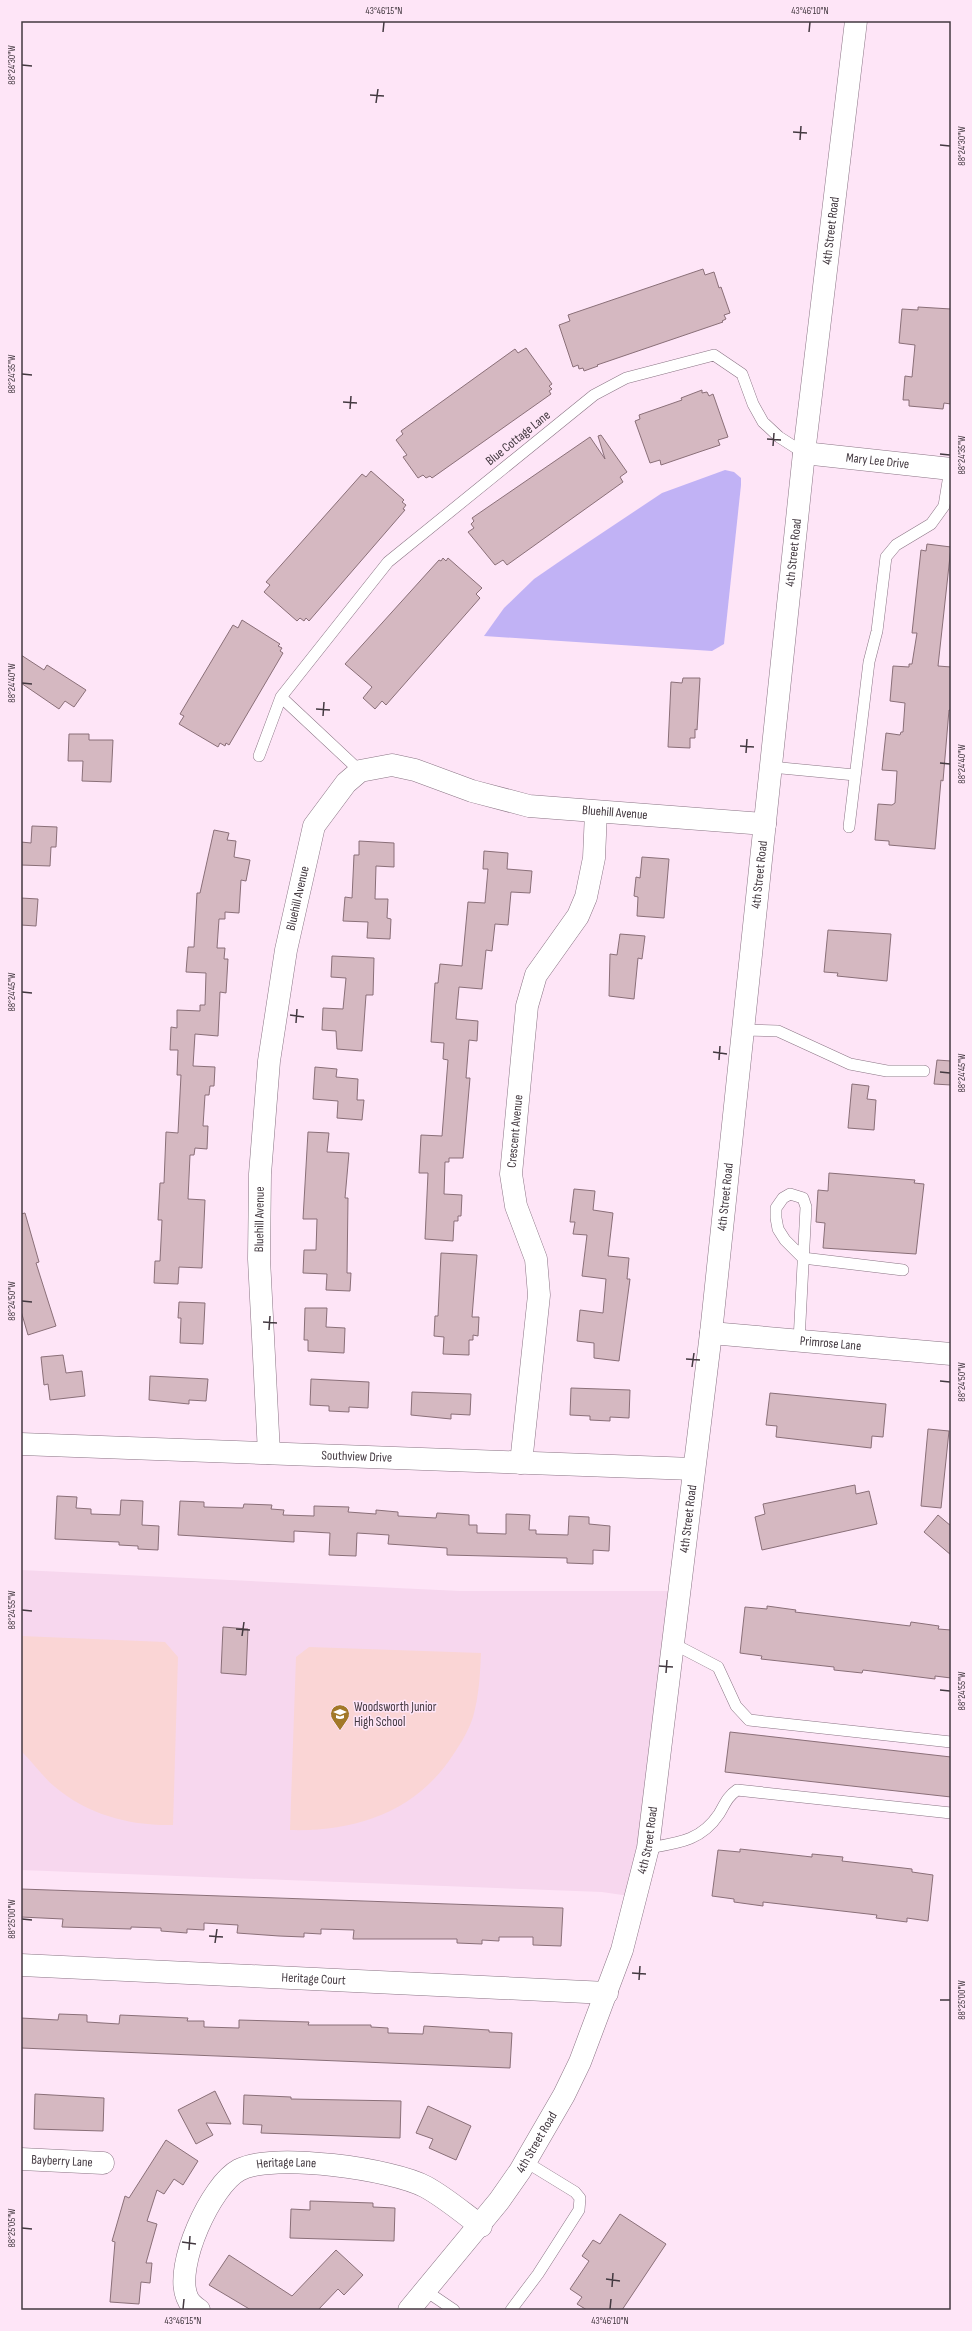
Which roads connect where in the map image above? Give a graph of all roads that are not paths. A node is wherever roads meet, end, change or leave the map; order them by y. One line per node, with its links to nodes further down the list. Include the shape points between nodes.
1 (856, 21): 2 (street, 4th Street Road)
2 (804, 453): 3 (street, Mary Lee Drive); 4 (lane, Blue Cottage Lane, via 778,437 763,422 742,374 714,356 626,378 594,395 388,562); 6 (street, 4th Street Road)
3 (951, 469): 8 (lane, via 944,506 931,524 896,545 886,557 877,632 869,662)
4 (281, 697): 5 (lane, Blue Cottage Lane); 7 (lane)
5 (259, 756)
6 (771, 767): 8 (lane); 10 (street, 4th Street Road)
7 (360, 771): 9 (street, Bluehill Avenue, via 392,765 529,806); 20 (street, Bluehill Avenue, via 346,783 314,826 290,929 272,1033 259,1210 259,1259)
8 (855, 775): 11 (lane)
9 (596, 812): 10 (street, Bluehill Avenue); 21 (street, Crescent Avenue, via 594,858 586,897 578,916 536,975 527,1006 511,1174 516,1206 536,1259 538,1295)
10 (765, 824): 12 (street, 4th Street Road)
11 (848, 827)
12 (743, 1030): 13 (lane, via 778,1031 850,1064 887,1071); 16 (street, 4th Street Road)
13 (924, 1071)
14 (803, 1258): 14 (lane, via 806,1207 804,1198 790,1194 782,1198 776,1208 778,1229); 15 (lane); 17 (lane)
15 (903, 1270)
16 (711, 1333): 17 (street, Primrose Lane); 22 (street, 4th Street Road)
17 (799, 1341): 18 (street, Primrose Lane)
18 (951, 1354)
19 (21, 1444): 20 (street, Southview Drive)
20 (269, 1453): 21 (street, Southview Drive)
21 (521, 1463): 22 (street, Southview Drive)
22 (693, 1469): 23 (street, 4th Street Road)
23 (672, 1643): 24 (lane, via 718,1668 736,1706 749,1720); 26 (street, 4th Street Road)
24 (951, 1742)
25 (951, 1813): 26 (lane, via 737,1790 729,1796 718,1815 700,1835)
26 (648, 1848): 28 (street, 4th Street Road, via 622,1950)
27 (21, 1965): 28 (street, Heritage Court)
28 (607, 1992): 30 (street, 4th Street Road, via 580,2062)
29 (21, 2158): 31 (street, Bayberry Lane)
30 (526, 2162): 32 (street, 4th Street Road); 37 (lane, via 575,2192 580,2198 579,2210 538,2274)
31 (103, 2163)
32 (481, 2226): 33 (street, 4th Street Road); 34 (street, Heritage Lane, via 426,2187 391,2174 348,2166 318,2164 274,2164 247,2168 228,2178 212,2199 189,2251 186,2296)
33 (426, 2291): 35 (street, 4th Street Road); 36 (lane)
34 (199, 2310)
35 (409, 2310)
36 (454, 2310)
37 (510, 2310)

